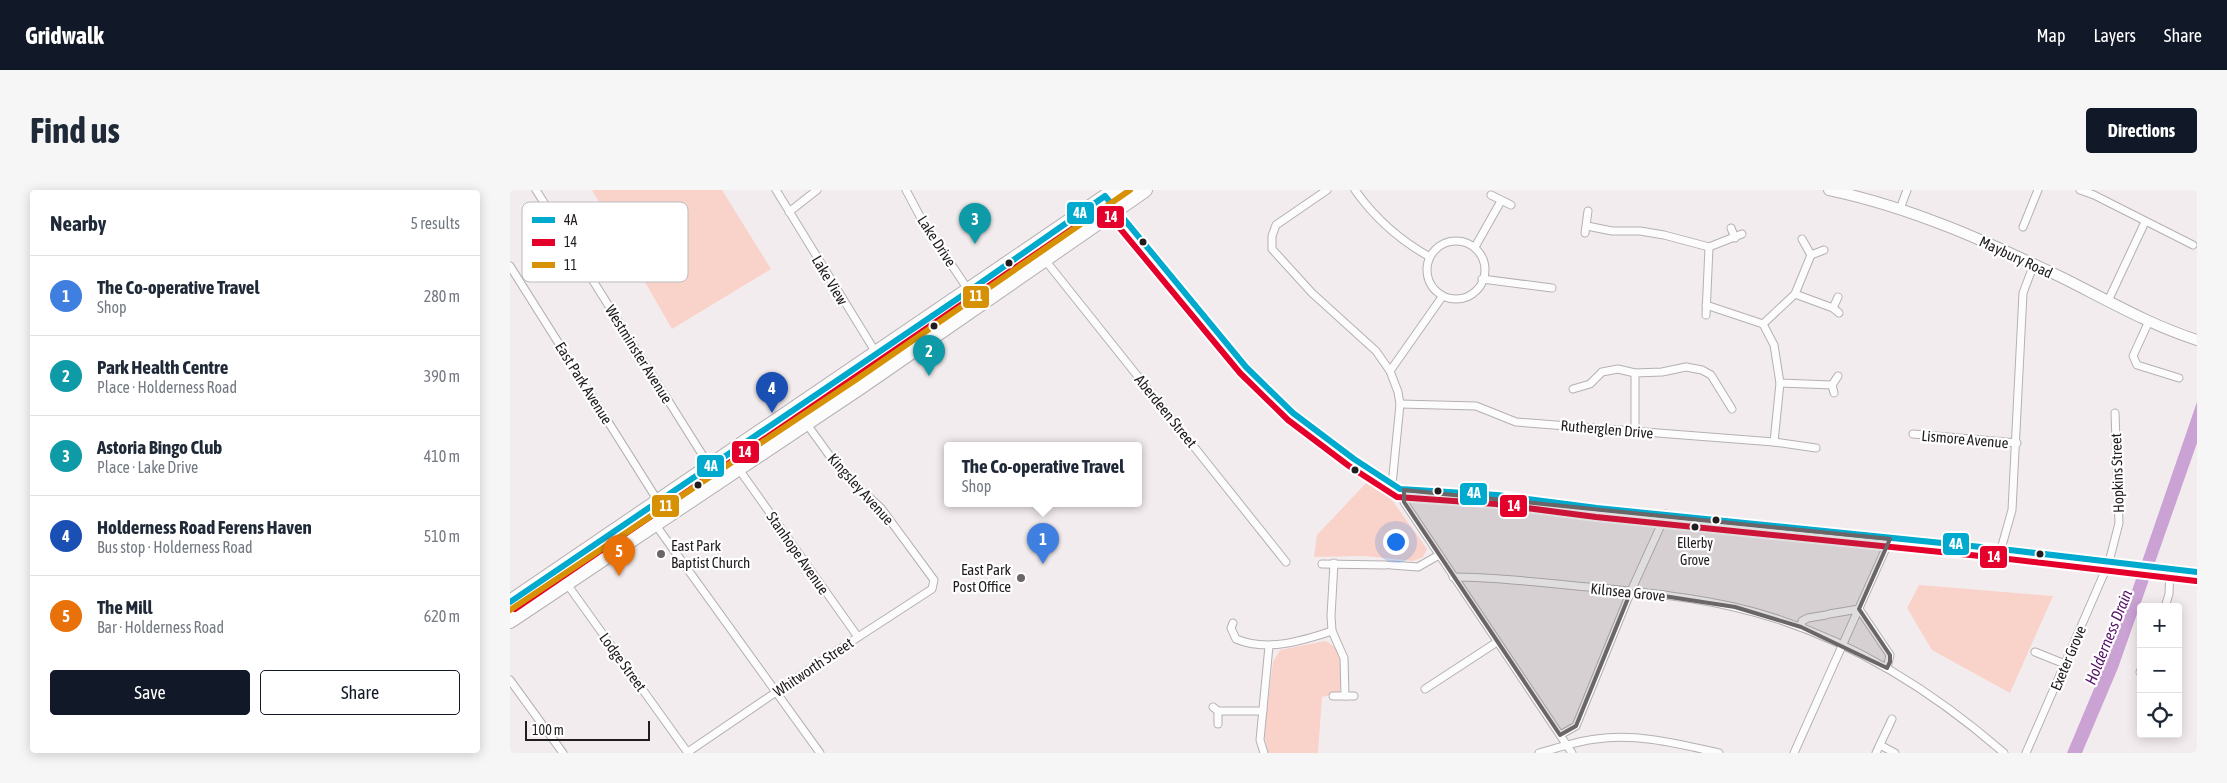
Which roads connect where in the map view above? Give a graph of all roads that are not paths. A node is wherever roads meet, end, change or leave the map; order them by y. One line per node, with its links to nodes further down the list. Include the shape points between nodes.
1 (536, 190): 15 (street, Westminster Avenue)
2 (776, 190): 20 (street, Lake View)
3 (816, 190): 20 (street)
4 (906, 190): 37 (street, Lake Drive)
5 (1115, 190): 37 (highway)
6 (1145, 190): 18 (highway)
7 (1327, 190): 49 (street, via 1276,225 1272,249 1312,293 1376,351)
8 (1355, 190): 30 (street, via 1396,234)
9 (1829, 190): 17 (street, Maybury Road)
10 (1907, 190): 17 (street)
11 (2038, 190): 22 (street)
12 (2080, 190): 21 (street)
13 (1491, 195): 14 (street)
14 (1501, 201): 16 (street); 26 (street)
15 (544, 202)
16 (1511, 205)
17 (1900, 209): 32 (street, Maybury Road, via 1968,234)
18 (1114, 210): 31 (highway); 68 (street, via 1246,367 1293,414)
19 (1588, 210): 27 (street, via 1586,230 1656,234)
20 (789, 212): 47 (street, Lake View)
21 (2145, 222): 25 (street); 41 (street)
22 (2023, 227)
23 (1731, 228): 27 (street, via 1739,236)
24 (1802, 239): 29 (street)
25 (2193, 245)
26 (1475, 247): 30 (street, via 1449,241); 34 (street, via 1484,264)
27 (1709, 247): 42 (street)
28 (1824, 250): 29 (street)
29 (1811, 255): 38 (street)
30 (1430, 257): 39 (street, via 1428,279 1432,289)
31 (1045, 260): 48 (highway); 76 (street, Aberdeen Street)
32 (2034, 264): 41 (street, Maybury Road); 64 (street, via 2023,293)
33 (510, 266): 70 (street, East Park Avenue)
34 (1482, 279): 36 (street); 39 (street, via 1474,291 1463,297)
35 (594, 282): 66 (street, Westminster Avenue)
36 (1552, 288)
37 (969, 291): 47 (highway)
38 (1795, 294): 40 (street, via 1836,310); 45 (street)
39 (1442, 297): 49 (street)
40 (1838, 297)
41 (2108, 300): 44 (street, Maybury Road)
42 (1706, 304): 43 (street); 45 (street)
43 (1706, 315)
44 (2149, 321): 46 (street, Maybury Road); 52 (street, via 2134,356 2136,365)
45 (1763, 324): 53 (street, via 1774,345)
46 (2197, 340)
47 (876, 355): 48 (street, Lake View); 66 (highway)
48 (886, 369): 60 (highway)
49 (1390, 371): 57 (street)
50 (1636, 373): 55 (street, via 1618,369 1602,372 1590,384); 58 (street, via 1686,367 1702,370 1711,375); 61 (street)
51 (1838, 376): 54 (street)
52 (2179, 378)
53 (1780, 383): 54 (street); 63 (street)
54 (1832, 385): 56 (street)
55 (1573, 388)
56 (1834, 393)
57 (1400, 404): 61 (street, Rutherglen Drive, via 1476,406 1516,422); 68 (street)
58 (1732, 409)
59 (2115, 413): 77 (street, Hopkins Street, via 2119,523)
60 (806, 423): 67 (highway); 84 (street, Kingsley Avenue, via 840,470 881,508)
61 (1635, 432): 63 (street, Rutherglen Drive)
62 (1913, 434): 64 (street, Lismore Avenue)
63 (1774, 442): 65 (street, Rutherglen Drive)
64 (2017, 443): 74 (street, via 2012,510)
65 (1816, 448)
66 (710, 467): 70 (highway)
67 (738, 468): 72 (highway); 94 (street, Stanhope Avenue)
68 (1392, 485): 69 (street)
69 (1404, 490): 71 (street, via 1497,494); 75 (street, via 1404,502)
70 (658, 501): 81 (highway)
71 (1666, 514): 73 (street); 86 (street)
72 (655, 523): 85 (highway); 103 (street)
73 (1890, 539): 74 (street); 89 (street)
74 (2001, 549): 77 (street)
75 (1439, 555): 78 (street, via 1418,566); 83 (street)
76 (1286, 562)
77 (2108, 562): 80 (street); 99 (street, Exeter Grove)
78 (1334, 563): 79 (street); 93 (street, via 1330,600)
79 (1322, 564)
80 (2170, 569): 82 (street); 88 (street, via 2170,594)
81 (557, 570): 85 (street, Lodge Street); 87 (highway)
82 (2197, 572)
83 (1453, 577): 86 (street, Kilnsea Grove, via 1490,577); 95 (street)
84 (934, 580): 94 (street, Whitworth Street, via 932,589)
85 (566, 583): 90 (highway); 114 (street, Lodge Street)
86 (1631, 591): 92 (street, Kilnsea Grove, via 1735,607); 110 (street, via 1576,726)
87 (510, 602)
88 (2166, 603)
89 (1859, 609): 92 (street, via 1808,618 1802,621); 96 (street); 100 (street, via 1890,655)
90 (510, 621)
91 (1233, 623): 97 (street, via 1229,635 1245,643)
92 (1801, 627): 96 (street, Kilnsea Grove)
93 (1332, 631): 97 (street); 105 (street, via 1344,658)
94 (858, 637): 103 (street, Whitworth Street)
95 (1497, 642): 102 (street); 110 (street)
96 (1843, 644): 100 (street, Kilnsea Grove); 120 (street)
97 (1269, 646): 107 (street)
98 (2035, 652): 99 (street)
99 (2066, 664): 124 (street, Exeter Grove)
100 (1887, 668): 123 (street, Kilnsea Grove, via 1955,713)
101 (510, 680): 113 (street)
102 (1425, 689)
103 (775, 693): 114 (street, Whitworth Street); 115 (street)
104 (1333, 696): 105 (street)
105 (1344, 696): 106 (street)
106 (1354, 696)
107 (1263, 711): 109 (street, via 1216,709); 116 (street, via 1260,740)
108 (1892, 719): 112 (street)
109 (1218, 724)
110 (1560, 735): 111 (street)
111 (1567, 745): 117 (street); 118 (street); 119 (street, via 1596,739 1636,738)
112 (1880, 745): 121 (street); 122 (street)
113 (563, 753)
114 (688, 753)
115 (820, 753)
116 (1264, 753)
117 (1539, 753)
118 (1572, 753)
119 (1715, 753)
120 (1794, 753)
121 (1876, 753)
122 (1895, 753)
123 (2004, 753)
124 (2026, 753)

